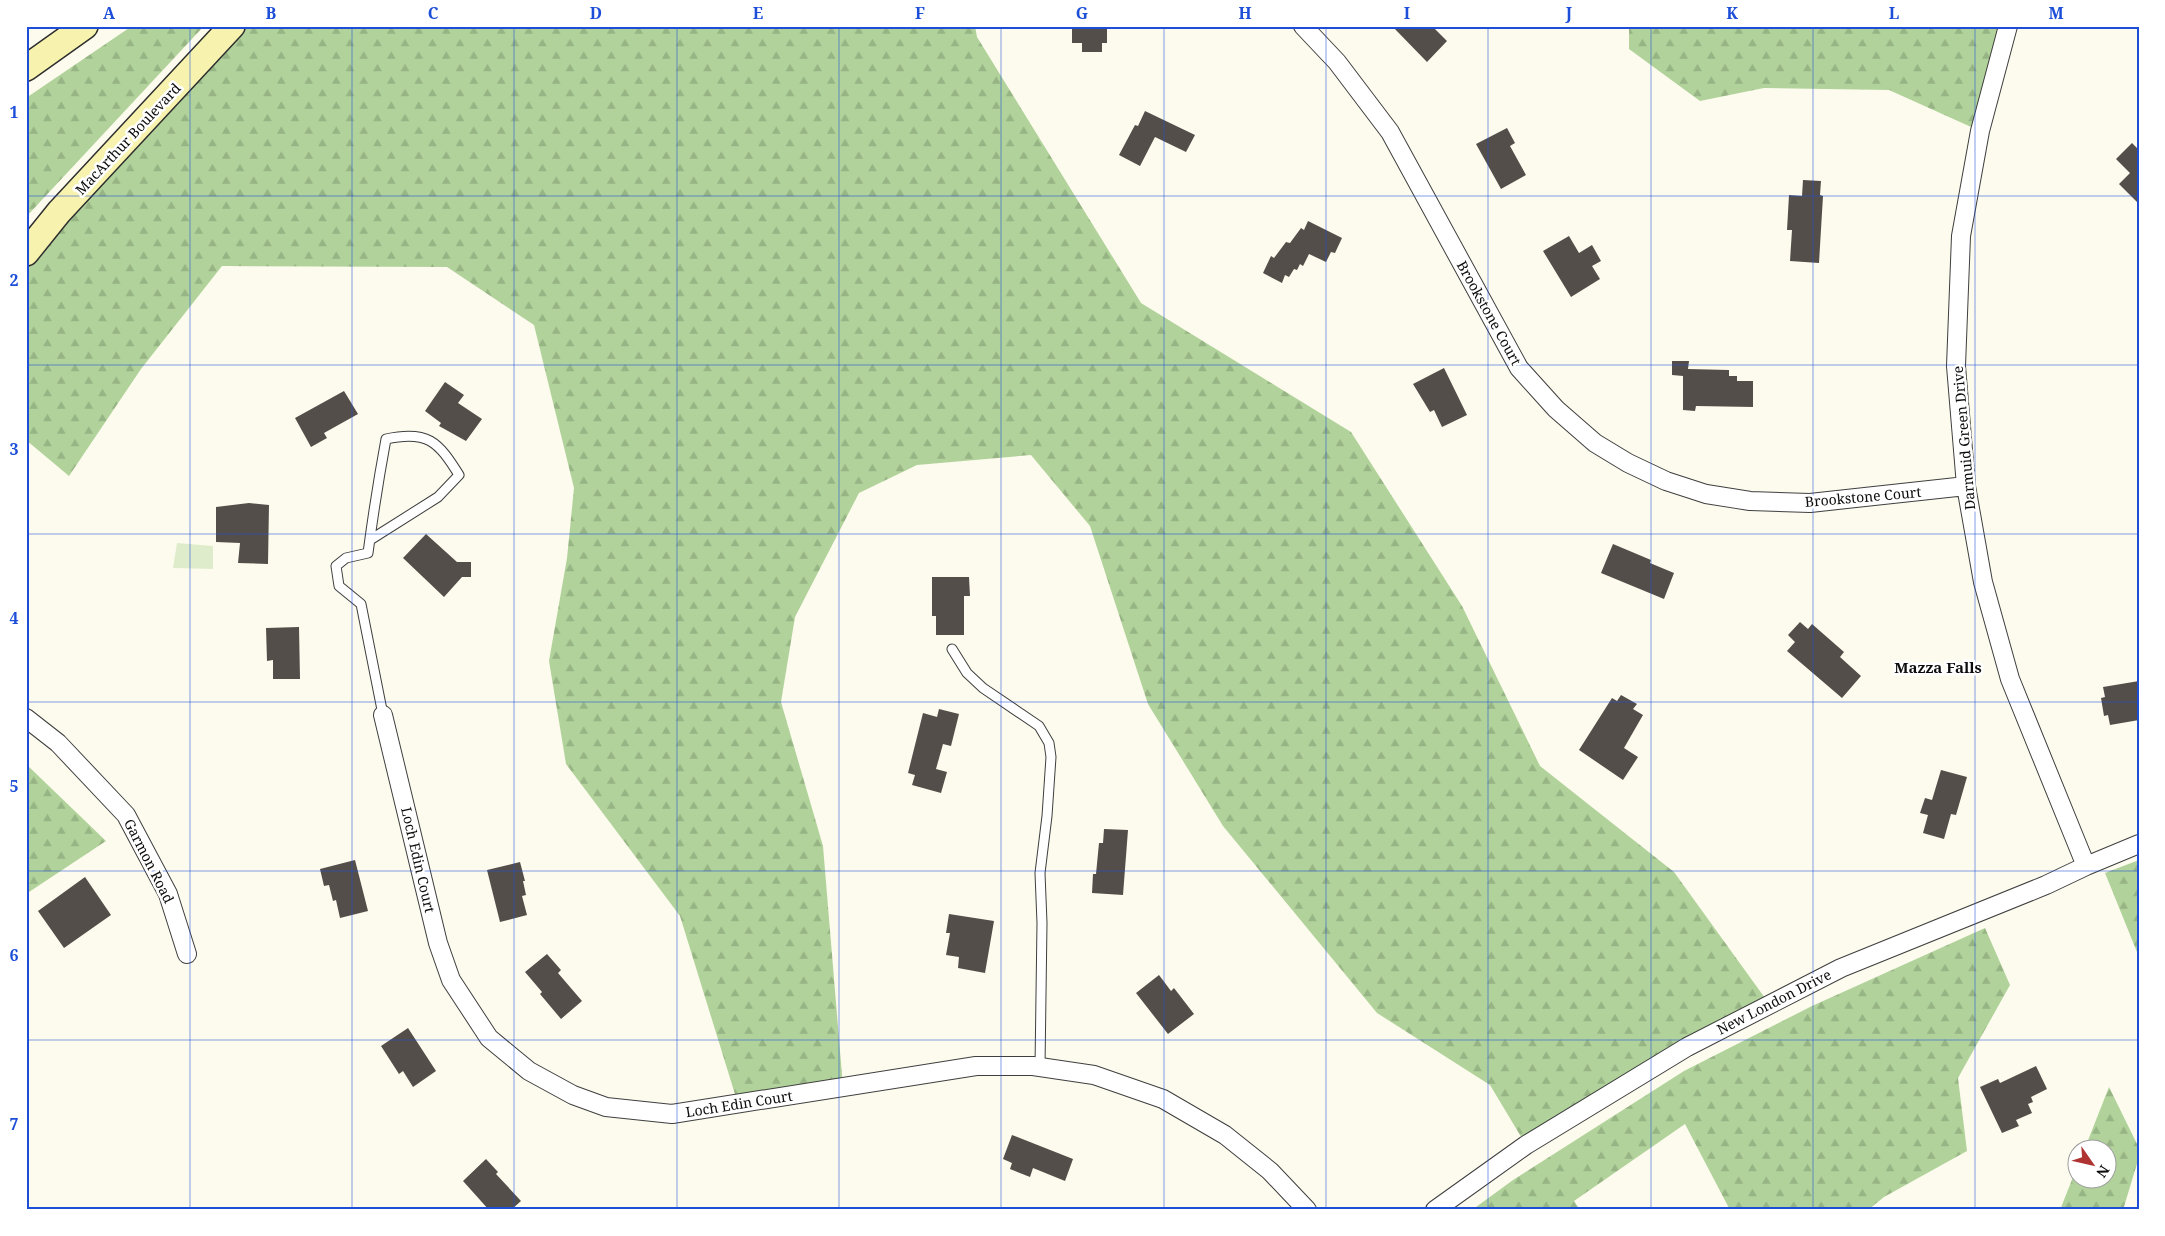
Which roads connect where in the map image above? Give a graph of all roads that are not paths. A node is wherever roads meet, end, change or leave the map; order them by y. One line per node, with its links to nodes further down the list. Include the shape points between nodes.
1 (84, 26): 5 (main road)
2 (232, 26): 6 (main road, MacArthur Boulevard)
3 (1303, 26): 7 (street, Brookstone Court, via 1337,62 1390,132 1520,368 1556,408 1595,443 1628,464 1666,481 1706,494 1750,501 1810,503)
4 (2008, 26): 7 (street, Darmuid Green Drive, via 1980,130 1961,236 1956,366)
5 (26, 68)
6 (26, 253)
7 (1966, 486): 13 (street, Darmuid Green Drive, via 1983,582 2010,679)
8 (370, 540): 8 (lane, via 386,439 408,434 431,440 446,454 459,475 438,497); 10 (lane, via 368,553 346,558 336,566 339,586 361,604)
9 (952, 649): 15 (lane, via 966,673 1039,726 1049,743 1047,816 1040,873)
10 (384, 715): 15 (street, Loch Edin Court, via 438,943 451,980 489,1038 529,1071 573,1095 606,1107 672,1114 976,1066)
11 (26, 718): 14 (street, Garmon Road, via 58,743 126,815 168,894)
12 (2139, 844): 13 (street, New London Drive)
13 (2086, 866): 17 (street, New London Drive, via 1841,968 1687,1047 1526,1145)
14 (187, 954)
15 (1040, 1067): 16 (street, Loch Edin Court, via 1094,1075 1163,1099 1225,1135 1270,1171)
16 (1307, 1210)
17 (1435, 1210)

